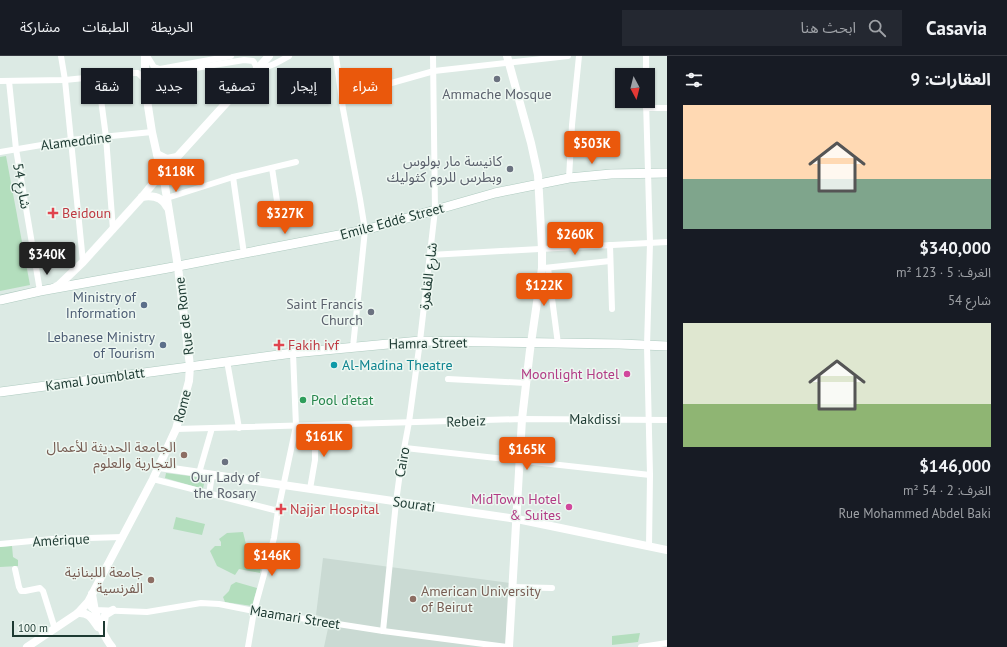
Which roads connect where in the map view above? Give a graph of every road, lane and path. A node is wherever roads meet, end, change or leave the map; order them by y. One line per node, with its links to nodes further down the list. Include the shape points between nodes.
1 (61, 56): 21 (street)
2 (146, 56): 3 (street, via 154,67 160,69); 12 (street)
3 (231, 56)
4 (269, 56): 15 (street)
5 (289, 56): 16 (street)
6 (336, 56): 19 (street)
7 (433, 56): 18 (street, شارع القاهرة)
8 (568, 56): 11 (street)
9 (579, 56): 45 (street)
10 (646, 56): 17 (street)
11 (508, 59): 18 (street); 46 (street, via 531,143)
12 (146, 68)
13 (195, 68): 14 (street, via 244,60 253,61)
14 (256, 68)
15 (257, 68)
16 (268, 68)
17 (646, 68)
18 (434, 71): 24 (street); 50 (street, شارع القاهرة)
19 (339, 76)
20 (81, 79): 21 (street)
21 (66, 80): 23 (street); 34 (street)
22 (0, 81): 23 (street)
23 (9, 81): 35 (street, شارع 54)
24 (392, 83)
25 (102, 104): 33 (street)
26 (148, 104): 32 (street)
27 (225, 104): 38 (street)
28 (343, 104): 53 (street)
29 (655, 106): 31 (street)
30 (646, 108): 43 (street)
31 (667, 108)
32 (152, 132): 33 (street, Alameddine); 37 (street)
33 (106, 138): 34 (street, Alameddine); 52 (street)
34 (71, 140): 35 (street, Alameddine); 60 (street)
35 (16, 150): 36 (street, Alameddine); 64 (street, شارع 54)
36 (0, 152)
37 (157, 154): 38 (street, via 167,159); 40 (street)
38 (177, 157): 40 (street)
39 (296, 162): 41 (street)
40 (164, 168): 47 (street); 48 (street)
41 (272, 168): 44 (street); 51 (street)
42 (667, 173): 43 (main road, Emile Eddé Street)
43 (648, 174): 45 (main road, Emile Eddé Street); 55 (street)
44 (233, 177): 48 (street); 58 (street)
45 (569, 178): 46 (main road, Emile Eddé Street)
46 (539, 184): 50 (main road, Emile Eddé Street, via 494,193); 57 (street)
47 (142, 197): 49 (street, via 156,196); 52 (street)
48 (166, 198): 49 (street)
49 (169, 210): 62 (street)
50 (435, 210): 53 (main road, Emile Eddé Street); 59 (street, شارع القاهرة)
51 (279, 214)
52 (113, 230): 60 (street)
53 (365, 230): 58 (main road, Emile Eddé Street); 72 (street)
54 (667, 242): 55 (street)
55 (650, 243): 56 (street); 70 (street)
56 (610, 245): 57 (street); 61 (street)
57 (542, 249): 59 (street); 63 (street)
58 (244, 254): 62 (main road, Emile Eddé Street)
59 (430, 255): 67 (street, شارع القاهرة)
60 (83, 262): 64 (street, via 59,285)
61 (610, 262): 63 (street); 66 (street)
62 (178, 267): 64 (main road, Emile Eddé Street); 75 (street, Rue de Rome)
63 (545, 268): 68 (street); 69 (street)
64 (44, 290): 65 (main road, Emile Eddé Street)
65 (0, 300)
66 (612, 309)
67 (420, 341): 68 (main road, Hamra Street); 72 (main road, Hamra Street); 82 (street, Cairo)
68 (531, 343): 69 (main road, Hamra Street); 77 (street)
69 (558, 344): 70 (main road, Hamra Street)
70 (647, 346): 71 (main road, Hamra Street); 80 (street)
71 (667, 346)
72 (353, 347): 73 (main road, Hamra Street)
73 (293, 353): 74 (main road, Hamra Street); 83 (street)
74 (227, 362): 75 (main road, Hamra Street); 86 (street)
75 (190, 366): 78 (main road, Kamal Joumblatt); 87 (street, Rome, via 189,381)
76 (448, 379): 77 (street)
77 (525, 383): 79 (street)
78 (0, 392)
79 (522, 419): 80 (street, Makdissi); 82 (street, Rebeiz); 89 (street)
80 (648, 420): 81 (street, Makdissi); 93 (street)
81 (667, 420)
82 (409, 422): 84 (street, Rebeiz); 88 (street, Cairo)
83 (296, 426): 84 (street, Rebeiz); 86 (street, Rebeiz); 95 (street)
84 (315, 426): 96 (street, via 315,460)
85 (212, 428): 86 (street); 87 (street); 91 (street)
86 (239, 428)
87 (176, 429): 90 (street, Rome)
88 (405, 448): 89 (street); 98 (street, Cairo)
89 (520, 461): 93 (street); 100 (street)
90 (163, 465): 91 (street, Sourati); 94 (street)
91 (199, 473): 92 (street, Sourati)
92 (212, 475): 95 (street, Sourati); 97 (street)
93 (650, 475): 103 (street)
94 (153, 479): 97 (street); 101 (street)
95 (283, 486): 96 (street, Sourati); 99 (street)
96 (310, 489): 98 (street, Sourati)
97 (209, 494): 99 (street)
98 (396, 502): 100 (street, Sourati); 115 (street, Cairo)
99 (278, 511): 112 (street, via 274,538)
100 (517, 519): 103 (street, Sourati); 106 (street)
101 (123, 536): 102 (street, Amérique); 108 (street)
102 (0, 544)
103 (649, 547): 104 (street, Sourati)
104 (667, 550)
105 (15, 569): 114 (street, via 22,591 40,588 43,591)
106 (513, 587): 107 (street); 122 (street)
107 (552, 588)
108 (92, 594): 109 (street); 110 (street)
109 (88, 602): 110 (street); 113 (street)
110 (95, 610): 111 (street, Maamari Street); 116 (street)
111 (113, 610): 112 (street, Maamari Street, via 147,612 207,603); 116 (street, via 105,615)
112 (252, 610): 115 (street, Maamari Street); 120 (street); 121 (street)
113 (78, 613): 114 (street); 116 (street, via 88,615)
114 (55, 629): 118 (street)
115 (382, 631): 122 (street, Maamari Street)
116 (104, 634): 119 (street)
117 (667, 643): 123 (street)
118 (27, 647)
119 (112, 647)
120 (244, 647)
121 (248, 647)
122 (508, 647)
123 (641, 647)

